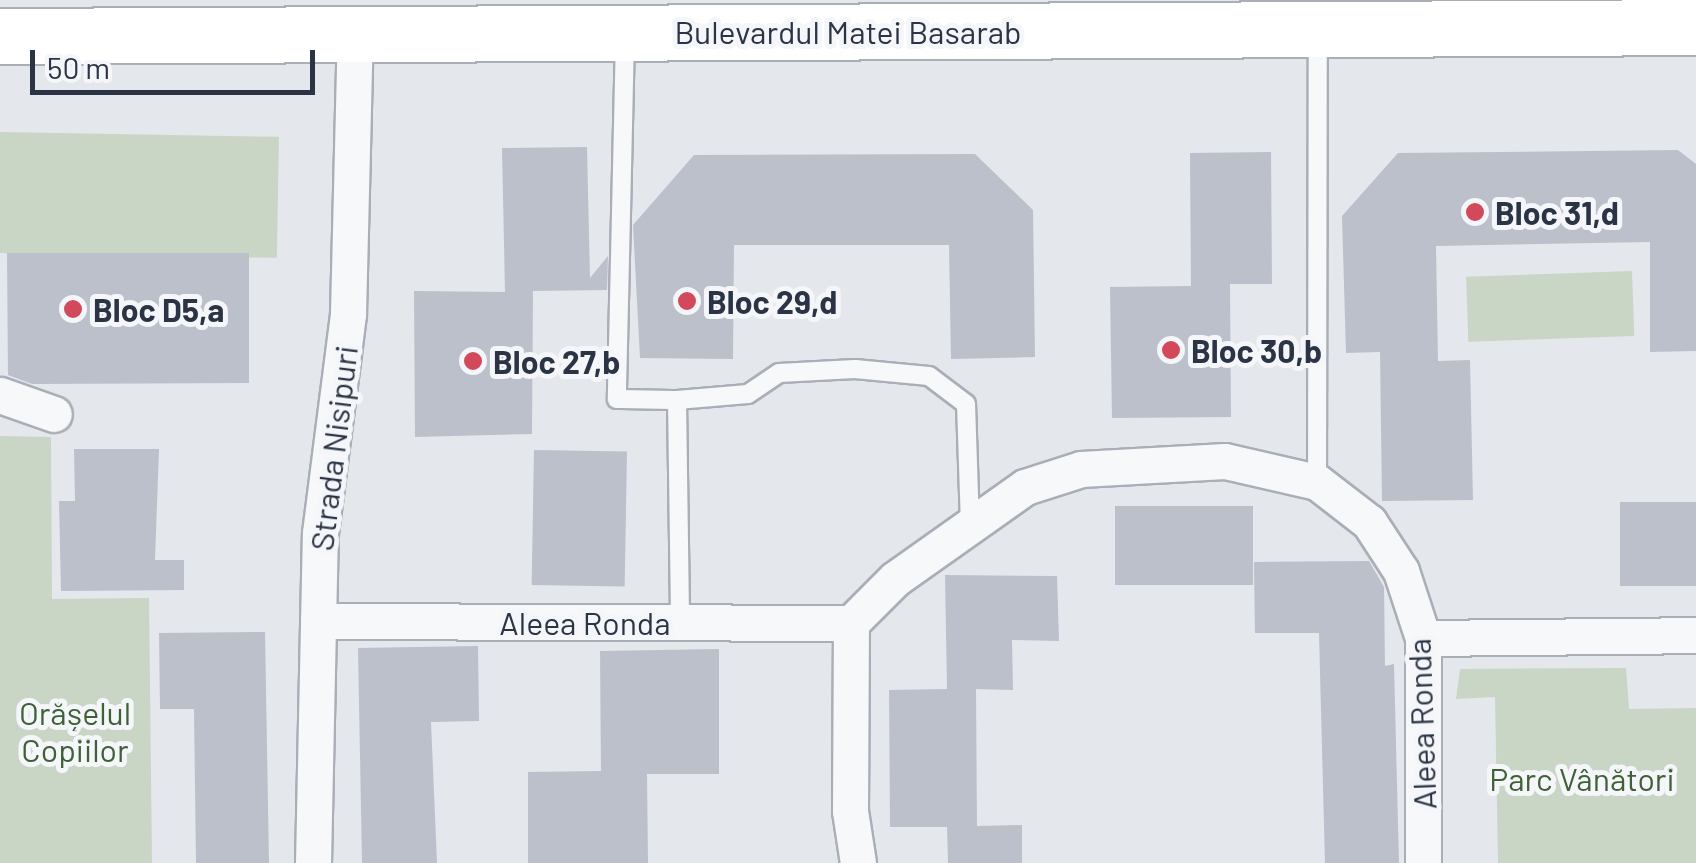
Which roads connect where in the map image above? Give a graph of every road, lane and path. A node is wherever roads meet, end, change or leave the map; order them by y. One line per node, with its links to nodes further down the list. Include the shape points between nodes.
1 (1696, 27): 2 (main road, Bulevardul Matei Basarab)
2 (1318, 29): 4 (main road, Bulevardul Matei Basarab); 9 (lane)
3 (354, 32): 4 (main road, Bulevardul Matei Basarab); 5 (main road, Bulevardul Matei Basarab); 11 (street, Strada Nisipuri, via 348,313 324,489)
4 (626, 32): 7 (lane, via 617,399)
5 (0, 36)
6 (0, 395): 8 (street)
7 (677, 400): 10 (lane, via 748,394 779,373 855,369 929,376 966,404); 12 (lane)
8 (54, 414)
9 (1317, 482): 10 (street, Aleea Ronda, via 1224,461 1081,469 1025,488); 15 (street, Aleea Ronda, via 1369,522 1401,571)
10 (970, 522): 13 (street, Aleea Ronda)
11 (318, 621): 12 (street, Aleea Ronda); 16 (street, Strada Nisipuri)
12 (680, 622): 13 (street, Aleea Ronda)
13 (852, 623): 17 (street, via 850,811)
14 (1696, 635): 15 (street)
15 (1423, 638): 18 (street, Aleea Ronda)
16 (313, 863)
17 (858, 863)
18 (1424, 863)

